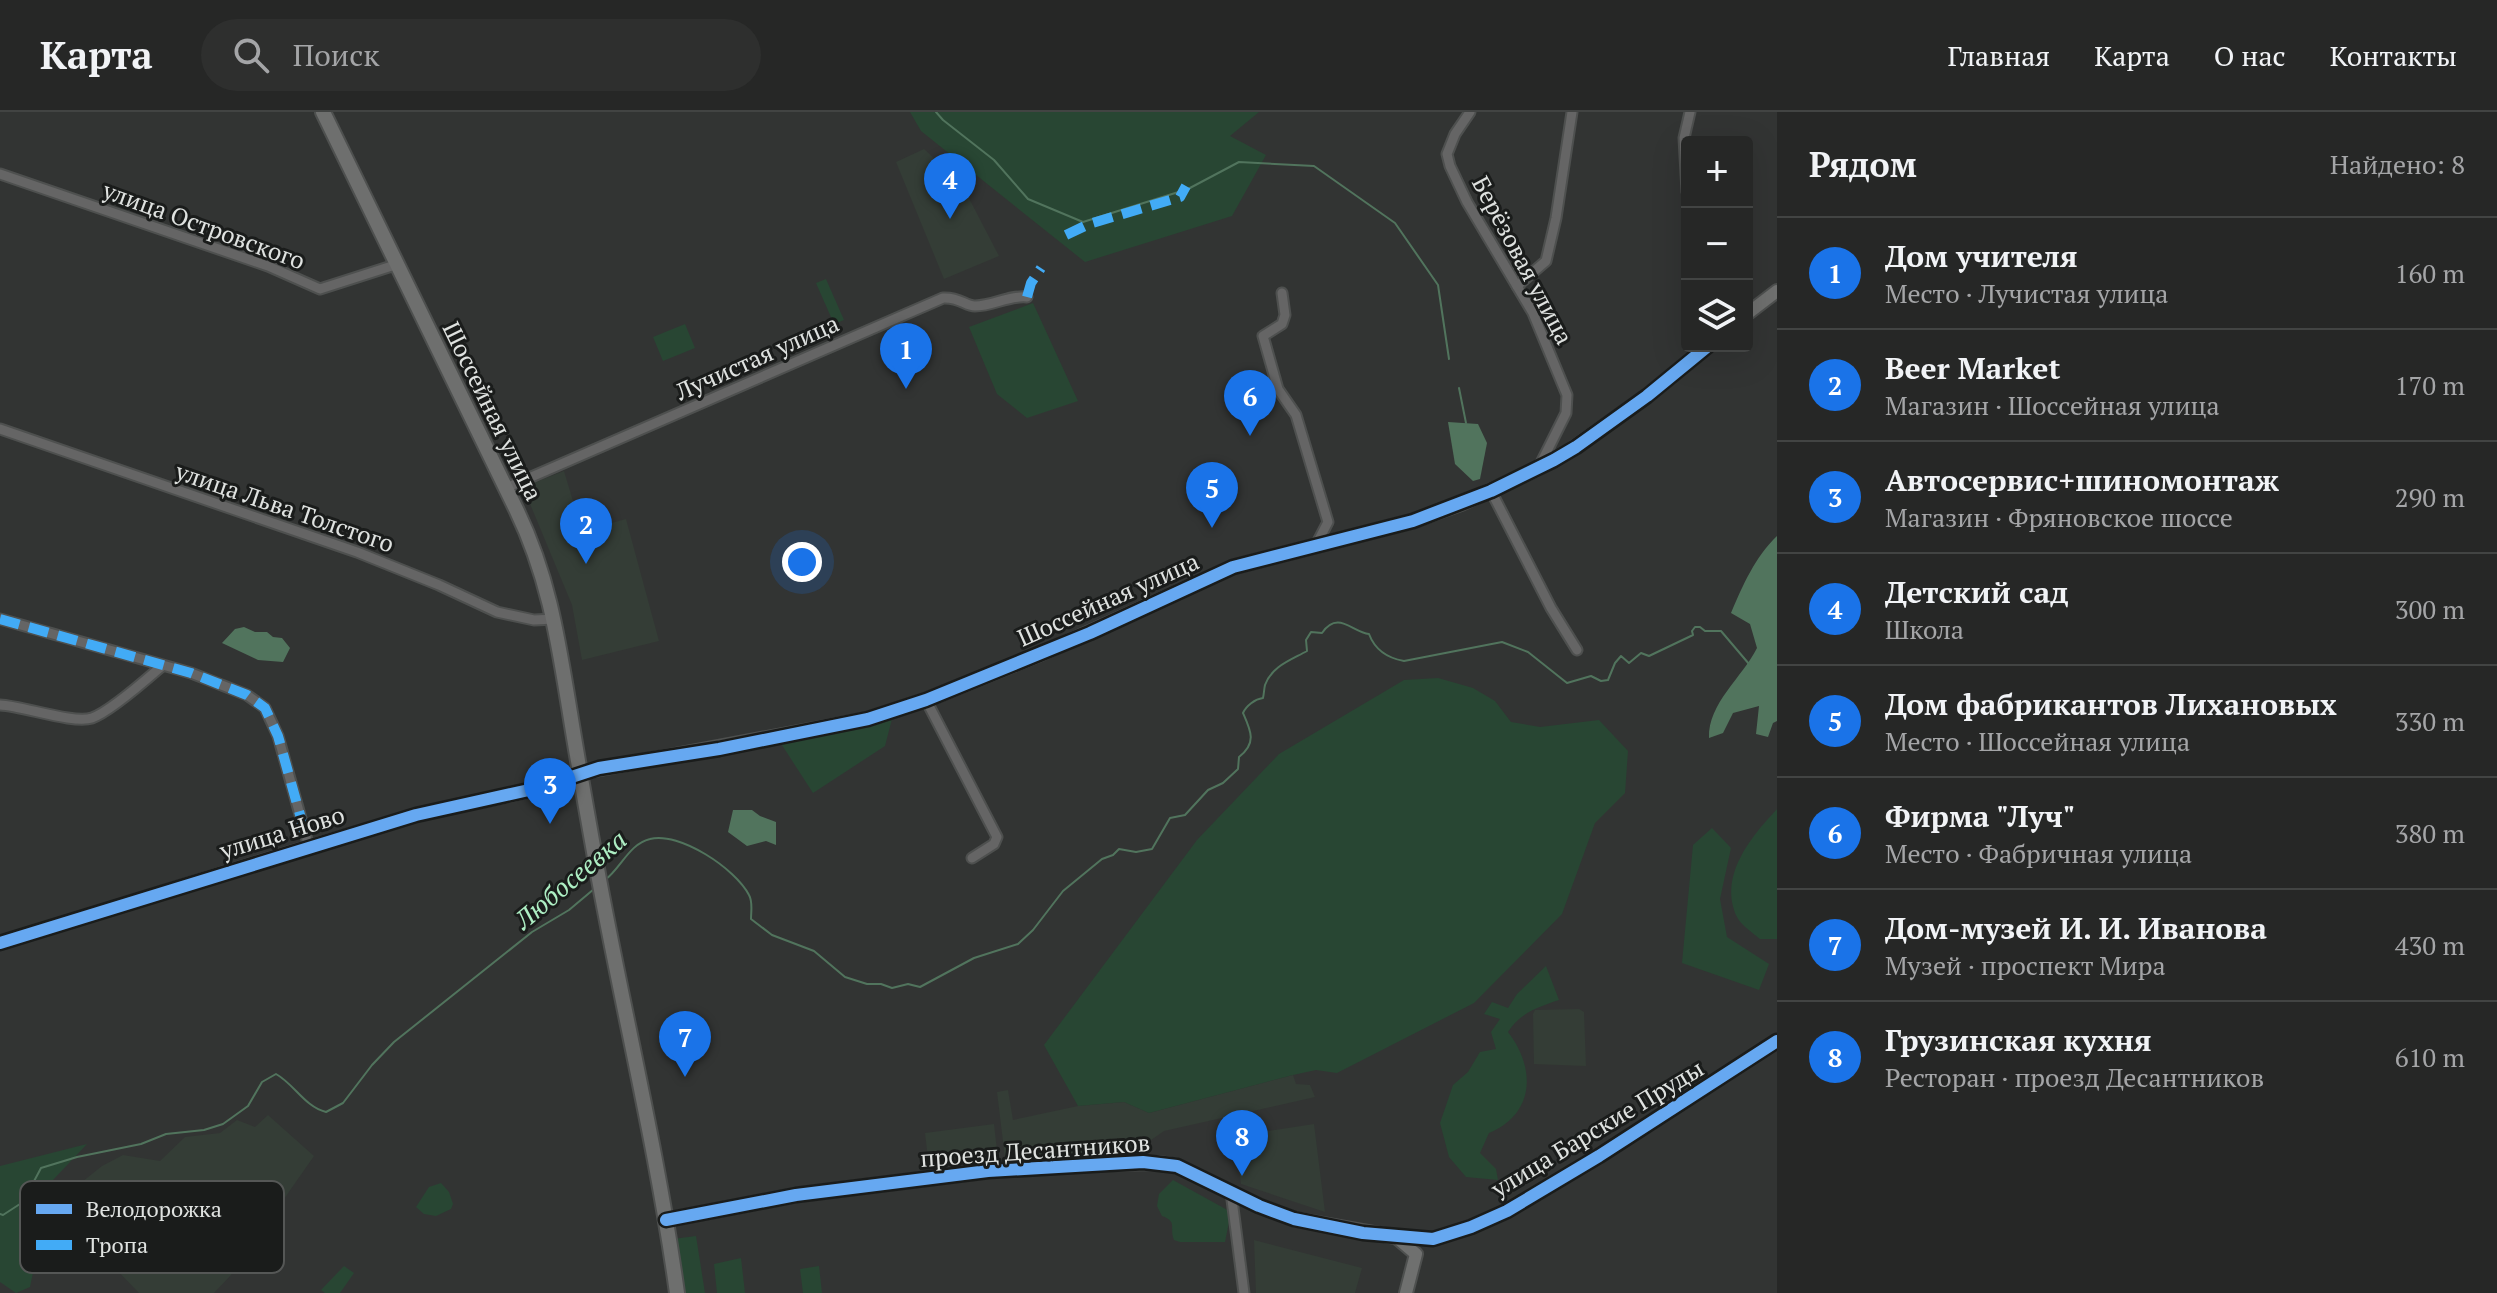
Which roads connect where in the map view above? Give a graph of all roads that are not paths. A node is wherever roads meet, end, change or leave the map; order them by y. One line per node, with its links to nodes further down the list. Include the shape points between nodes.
1 (323, 112): 7 (main road, Шоссейная улица)
2 (1470, 112): 8 (street, Берёзовая улица, via 1447,154 1467,202)
3 (1572, 112): 8 (street, via 1546,261)
4 (1690, 112): 5 (street)
5 (1684, 136)
6 (0, 174): 7 (street, улица Островского, via 268,266 320,289)
7 (395, 265): 18 (main road, Шоссейная улица)
8 (1517, 286): 15 (street, Берёзовая улица, via 1567,395)
9 (1777, 291): 12 (street)
10 (1282, 293): 20 (street, via 1282,324 1263,336 1278,389 1296,415 1328,522)
11 (1027, 297): 18 (street, Лучистая улица, via 976,306 943,298)
12 (1753, 309)
13 (1694, 352): 16 (street, Шоссейная улица, via 1647,396)
14 (0, 429): 22 (street, улица Льва Толстого, via 357,552 497,612)
15 (1558, 432): 16 (street); 17 (street, Берёзовая улица)
16 (1569, 451): 17 (street, Шоссейная улица)
17 (1539, 468): 19 (street, Шоссейная улица)
18 (506, 488): 22 (main road, Шоссейная улица, via 538,559)
19 (1491, 491): 20 (street, Шоссейная улица, via 1413,521); 23 (street)
20 (1316, 545): 25 (street, Шоссейная улица, via 1233,567)
21 (0, 619): 24 (street)
22 (555, 619): 27 (main road, Шоссейная улица)
23 (1577, 650)
24 (162, 666): 26 (street, via 91,718); 28 (street, via 225,685 265,708)
25 (926, 700): 27 (street, Шоссейная улица, via 868,719); 29 (street, via 997,837)
26 (0, 705)
27 (579, 773): 28 (street, улица Ново); 33 (main road)
28 (309, 847): 30 (street, улица Ново)
29 (972, 858)
30 (0, 943)
31 (1777, 1041): 35 (street, улица Барские Пруды, via 1507,1211)
32 (1231, 1192): 33 (street, проезд Десантников, via 1177,1166 1097,1164 828,1191); 34 (street, проезд Десантников, via 1294,1219); 38 (street)
33 (666, 1220): 37 (main road)
34 (1396, 1237): 35 (street); 36 (street)
35 (1433, 1239): 36 (street)
36 (1416, 1254): 39 (street)
37 (677, 1293)
38 (1244, 1293)
39 (1406, 1293)

